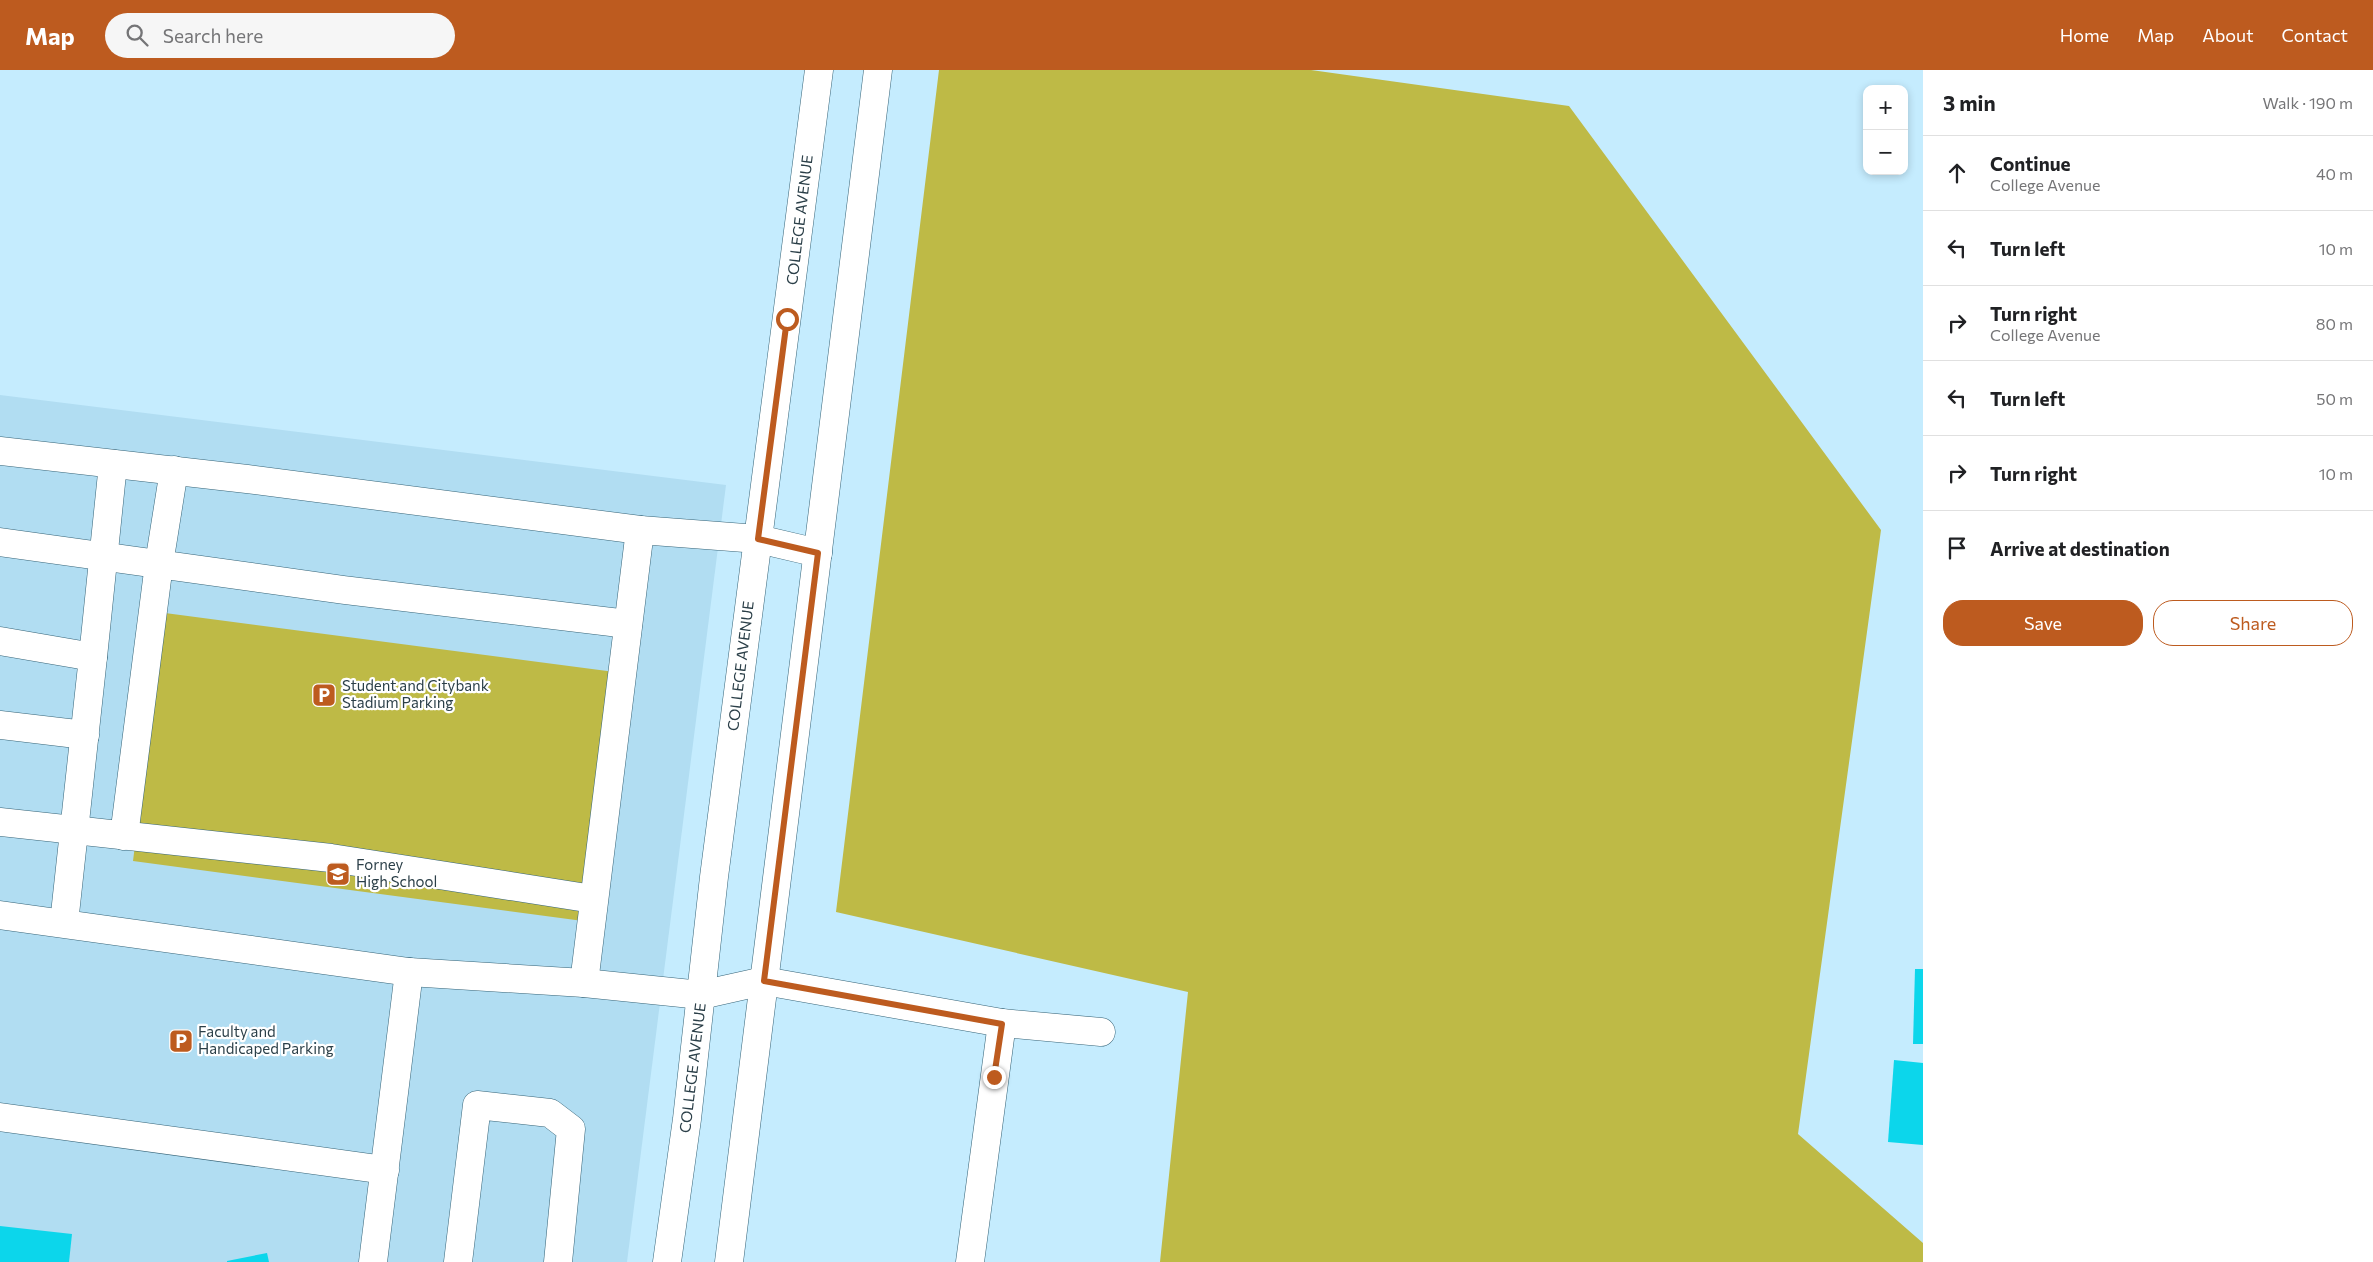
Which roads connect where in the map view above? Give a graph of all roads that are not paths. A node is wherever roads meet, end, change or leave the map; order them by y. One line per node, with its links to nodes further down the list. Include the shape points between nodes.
1 (819, 70): 7 (main road, COLLEGE AVENUE)
2 (878, 70): 9 (main road)
3 (0, 451): 4 (main road)
4 (113, 464): 5 (main road); 10 (main road)
5 (174, 470): 6 (main road); 11 (main road)
6 (640, 530): 7 (main road); 12 (main road)
7 (758, 539): 9 (main road); 26 (main road, COLLEGE AVENUE)
8 (0, 542): 10 (main road)
9 (818, 553): 24 (main road)
10 (104, 557): 11 (main road); 14 (main road)
11 (159, 564): 12 (main road); 19 (main road)
12 (628, 624): 20 (main road)
13 (0, 641): 14 (main road)
14 (93, 657): 16 (main road)
15 (0, 725): 16 (main road)
16 (85, 735): 18 (main road)
17 (0, 822): 18 (main road)
18 (75, 831): 19 (main road); 22 (main road)
19 (124, 836): 20 (main road, via 331,858)
20 (593, 900): 25 (main road)
21 (0, 915): 22 (main road)
22 (64, 923): 23 (main road)
23 (408, 972): 25 (main road); 30 (main road)
24 (764, 981): 26 (main road); 27 (main road); 35 (main road)
25 (584, 983): 26 (main road)
26 (701, 995): 34 (main road, COLLEGE AVENUE)
27 (1002, 1024): 28 (main road); 36 (main road)
28 (1101, 1032)
29 (0, 1117): 30 (main road)
30 (386, 1170): 31 (main road)
31 (373, 1262)
32 (458, 1262): 33 (main road, via 477,1105 550,1113 570,1130)
33 (558, 1262)
34 (667, 1262)
35 (728, 1262)
36 (970, 1262)

